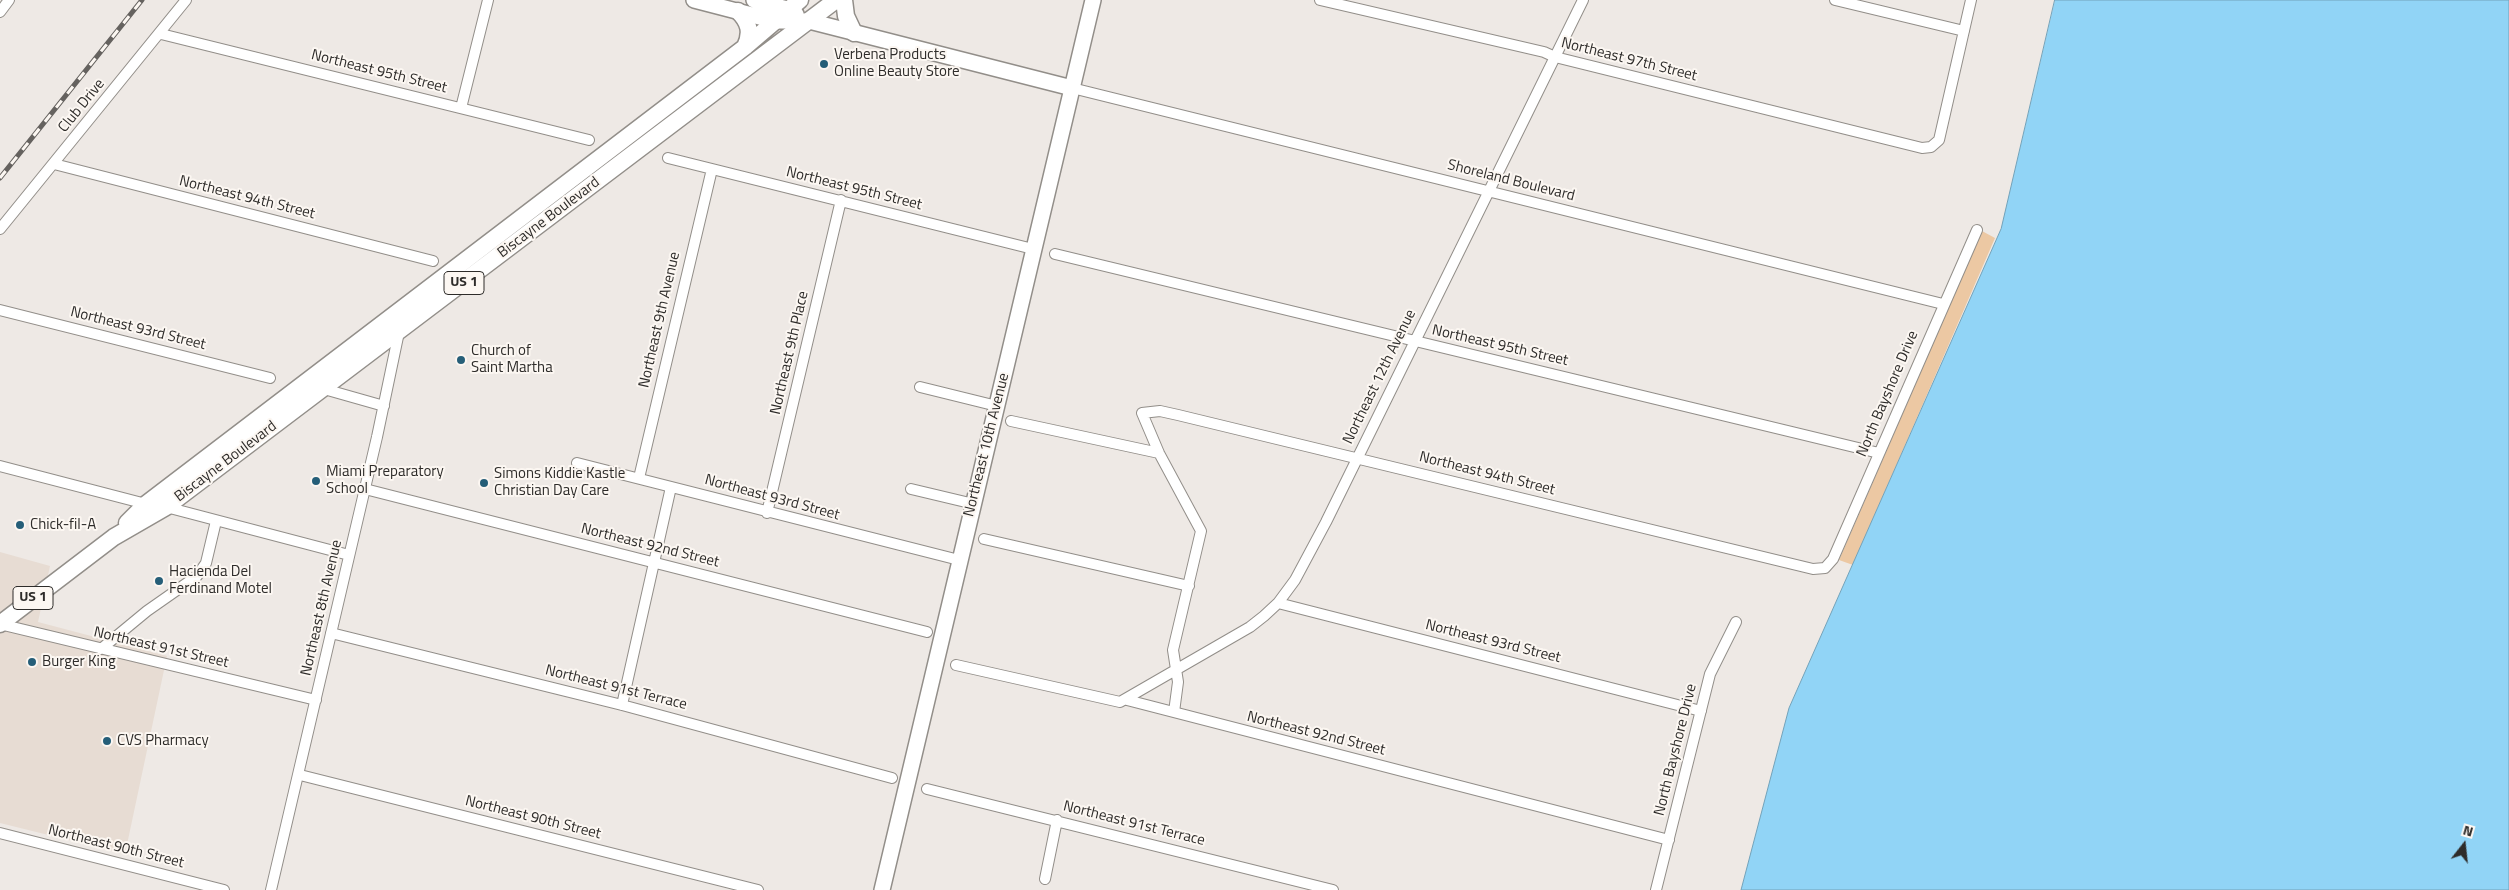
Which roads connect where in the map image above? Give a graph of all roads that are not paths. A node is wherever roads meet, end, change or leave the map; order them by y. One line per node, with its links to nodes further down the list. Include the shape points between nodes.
1 (9, 0): 15 (street)
2 (186, 0): 20 (street, Club Drive)
3 (488, 0): 24 (street)
4 (694, 0): 14 (street)
5 (754, 0): 12 (street)
6 (836, 0): 17 (main road, Biscayne Boulevard / US 1)
7 (844, 0): 19 (main road, via 846,16)
8 (1320, 0): 22 (street, Northeast 97th Street)
9 (1583, 0): 22 (street, Northeast 12th Avenue)
10 (1835, 0): 18 (street)
11 (1972, 0): 18 (street)
12 (794, 5): 16 (main road, Biscayne Boulevard / US 1); 17 (street)
13 (1092, 6): 23 (street, Northeast 10th Avenue)
14 (738, 11): 16 (street); 21 (main road, via 747,20 750,31)
15 (0, 12)
16 (775, 21): 17 (street); 21 (main road, Biscayne Boulevard / US 1)
17 (809, 21): 19 (street); 34 (main road, Biscayne Boulevard / US 1)
18 (1964, 32): 22 (street, Northeast 97th Street, via 1939,140 1931,147 1922,148)
19 (854, 33): 23 (street)
20 (161, 34): 24 (street, Northeast 95th Street); 27 (street, Club Drive)
21 (745, 47): 30 (main road, Biscayne Boulevard / US 1)
22 (1555, 57): 29 (street, Northeast 12th Avenue)
23 (1072, 88): 29 (street, Shoreland Boulevard); 35 (street, Northeast 10th Avenue)
24 (461, 108): 25 (street, Northeast 95th Street)
25 (589, 140)
26 (668, 158): 28 (street, Northeast 95th Street)
27 (54, 164): 32 (street, Club Drive); 37 (street, Northeast 94th Street)
28 (712, 169): 31 (street, Northeast 95th Street); 54 (street, Northeast 9th Avenue)
29 (1489, 190): 39 (street, Shoreland Boulevard); 42 (street, Northeast 12th Avenue)
30 (547, 198): 34 (main road, via 534,216); 38 (main road, Biscayne Boulevard / US 1)
31 (841, 200): 35 (street, Northeast 95th Street); 61 (street, Northeast 9th Place)
32 (0, 229)
33 (1977, 230): 39 (street, North Bayshore Drive)
34 (531, 232): 41 (main road, Biscayne Boulevard / US 1)
35 (1033, 249): 47 (street, Northeast 10th Avenue)
36 (1055, 254): 42 (street, Northeast 95th Street)
37 (433, 261)
38 (410, 301): 41 (main road); 58 (main road, Biscayne Boulevard / US 1)
39 (1943, 304): 50 (street, North Bayshore Drive)
40 (0, 310): 43 (street, Northeast 93rd Street)
41 (399, 332): 45 (main road, Biscayne Boulevard / US 1); 46 (street, Northeast 8th Avenue)
42 (1414, 341): 50 (street, Northeast 95th Street); 51 (street, Northeast 12th Avenue)
43 (270, 378)
44 (920, 387): 47 (street)
45 (324, 389): 46 (street); 60 (main road, Biscayne Boulevard / US 1)
46 (384, 406): 56 (street, Northeast 8th Avenue)
47 (997, 406): 59 (street, Northeast 10th Avenue)
48 (1012, 420): 49 (street)
49 (1159, 453): 51 (street, Northeast 94th Street, via 1142,413 1160,411); 69 (street, via 1201,530)
50 (1880, 453): 68 (street, North Bayshore Drive, via 1833,559)
51 (1358, 458): 68 (street, Northeast 94th Street, via 1813,569); 70 (street, Northeast 12th Avenue, via 1308,557)
52 (577, 463): 54 (street, Northeast 93rd Street)
53 (0, 466): 58 (street)
54 (639, 478): 55 (street, Northeast 93rd Street)
55 (671, 487): 61 (street, Northeast 93rd Street); 67 (street)
56 (365, 489): 65 (street, Northeast 8th Avenue); 67 (street, Northeast 92nd Street)
57 (911, 489): 59 (street)
58 (146, 504): 63 (main road, Biscayne Boulevard / US 1)
59 (974, 504): 66 (street, Northeast 10th Avenue)
60 (166, 507): 62 (street); 63 (main road, Biscayne Boulevard / US 1)
61 (767, 513): 66 (street, Northeast 93rd Street)
62 (216, 521): 65 (street); 75 (street, via 206,563 197,576)
63 (114, 537): 72 (main road, Biscayne Boulevard / US 1)
64 (984, 539): 69 (street)
65 (349, 555): 73 (street, Northeast 8th Avenue)
66 (959, 560): 93 (street, Northeast 10th Avenue)
67 (654, 563): 74 (street, Northeast 92nd Street); 80 (street)
68 (1825, 568)
69 (1189, 586): 77 (street, via 1173,650)
70 (1278, 602): 77 (street, Northeast 12th Avenue, via 1250,628); 81 (street, Northeast 93rd Street)
71 (1736, 622): 81 (street, North Bayshore Drive, via 1710,674)
72 (0, 624): 75 (street, Northeast 91st Street)
73 (331, 632): 78 (street, Northeast 8th Avenue); 80 (street, Northeast 91st Terrace)
74 (927, 632)
75 (101, 649): 78 (street, Northeast 91st Street)
76 (956, 665): 79 (street, Northeast 92nd Street, via 1120,702)
77 (1175, 672): 79 (street, Northeast 12th Avenue); 82 (street, via 1178,682)
78 (316, 700): 83 (street, Northeast 8th Avenue)
79 (1127, 700): 82 (street, Northeast 92nd Street)
80 (622, 705): 84 (street, Northeast 91st Terrace)
81 (1701, 711): 88 (street, North Bayshore Drive)
82 (1174, 712): 88 (street, Northeast 92nd Street)
83 (300, 775): 91 (street, Northeast 8th Avenue); 92 (street, Northeast 90th Street)
84 (892, 778)
85 (927, 789): 86 (street, Northeast 91st Terrace)
86 (1057, 820): 89 (street); 94 (street, Northeast 91st Terrace)
87 (0, 833): 90 (street, Northeast 90th Street)
88 (1668, 840): 95 (street, North Bayshore Drive)
89 (1045, 879)
90 (224, 890)
91 (271, 890)
92 (758, 890)
93 (882, 890)
94 (1333, 890)
95 (1656, 890)

